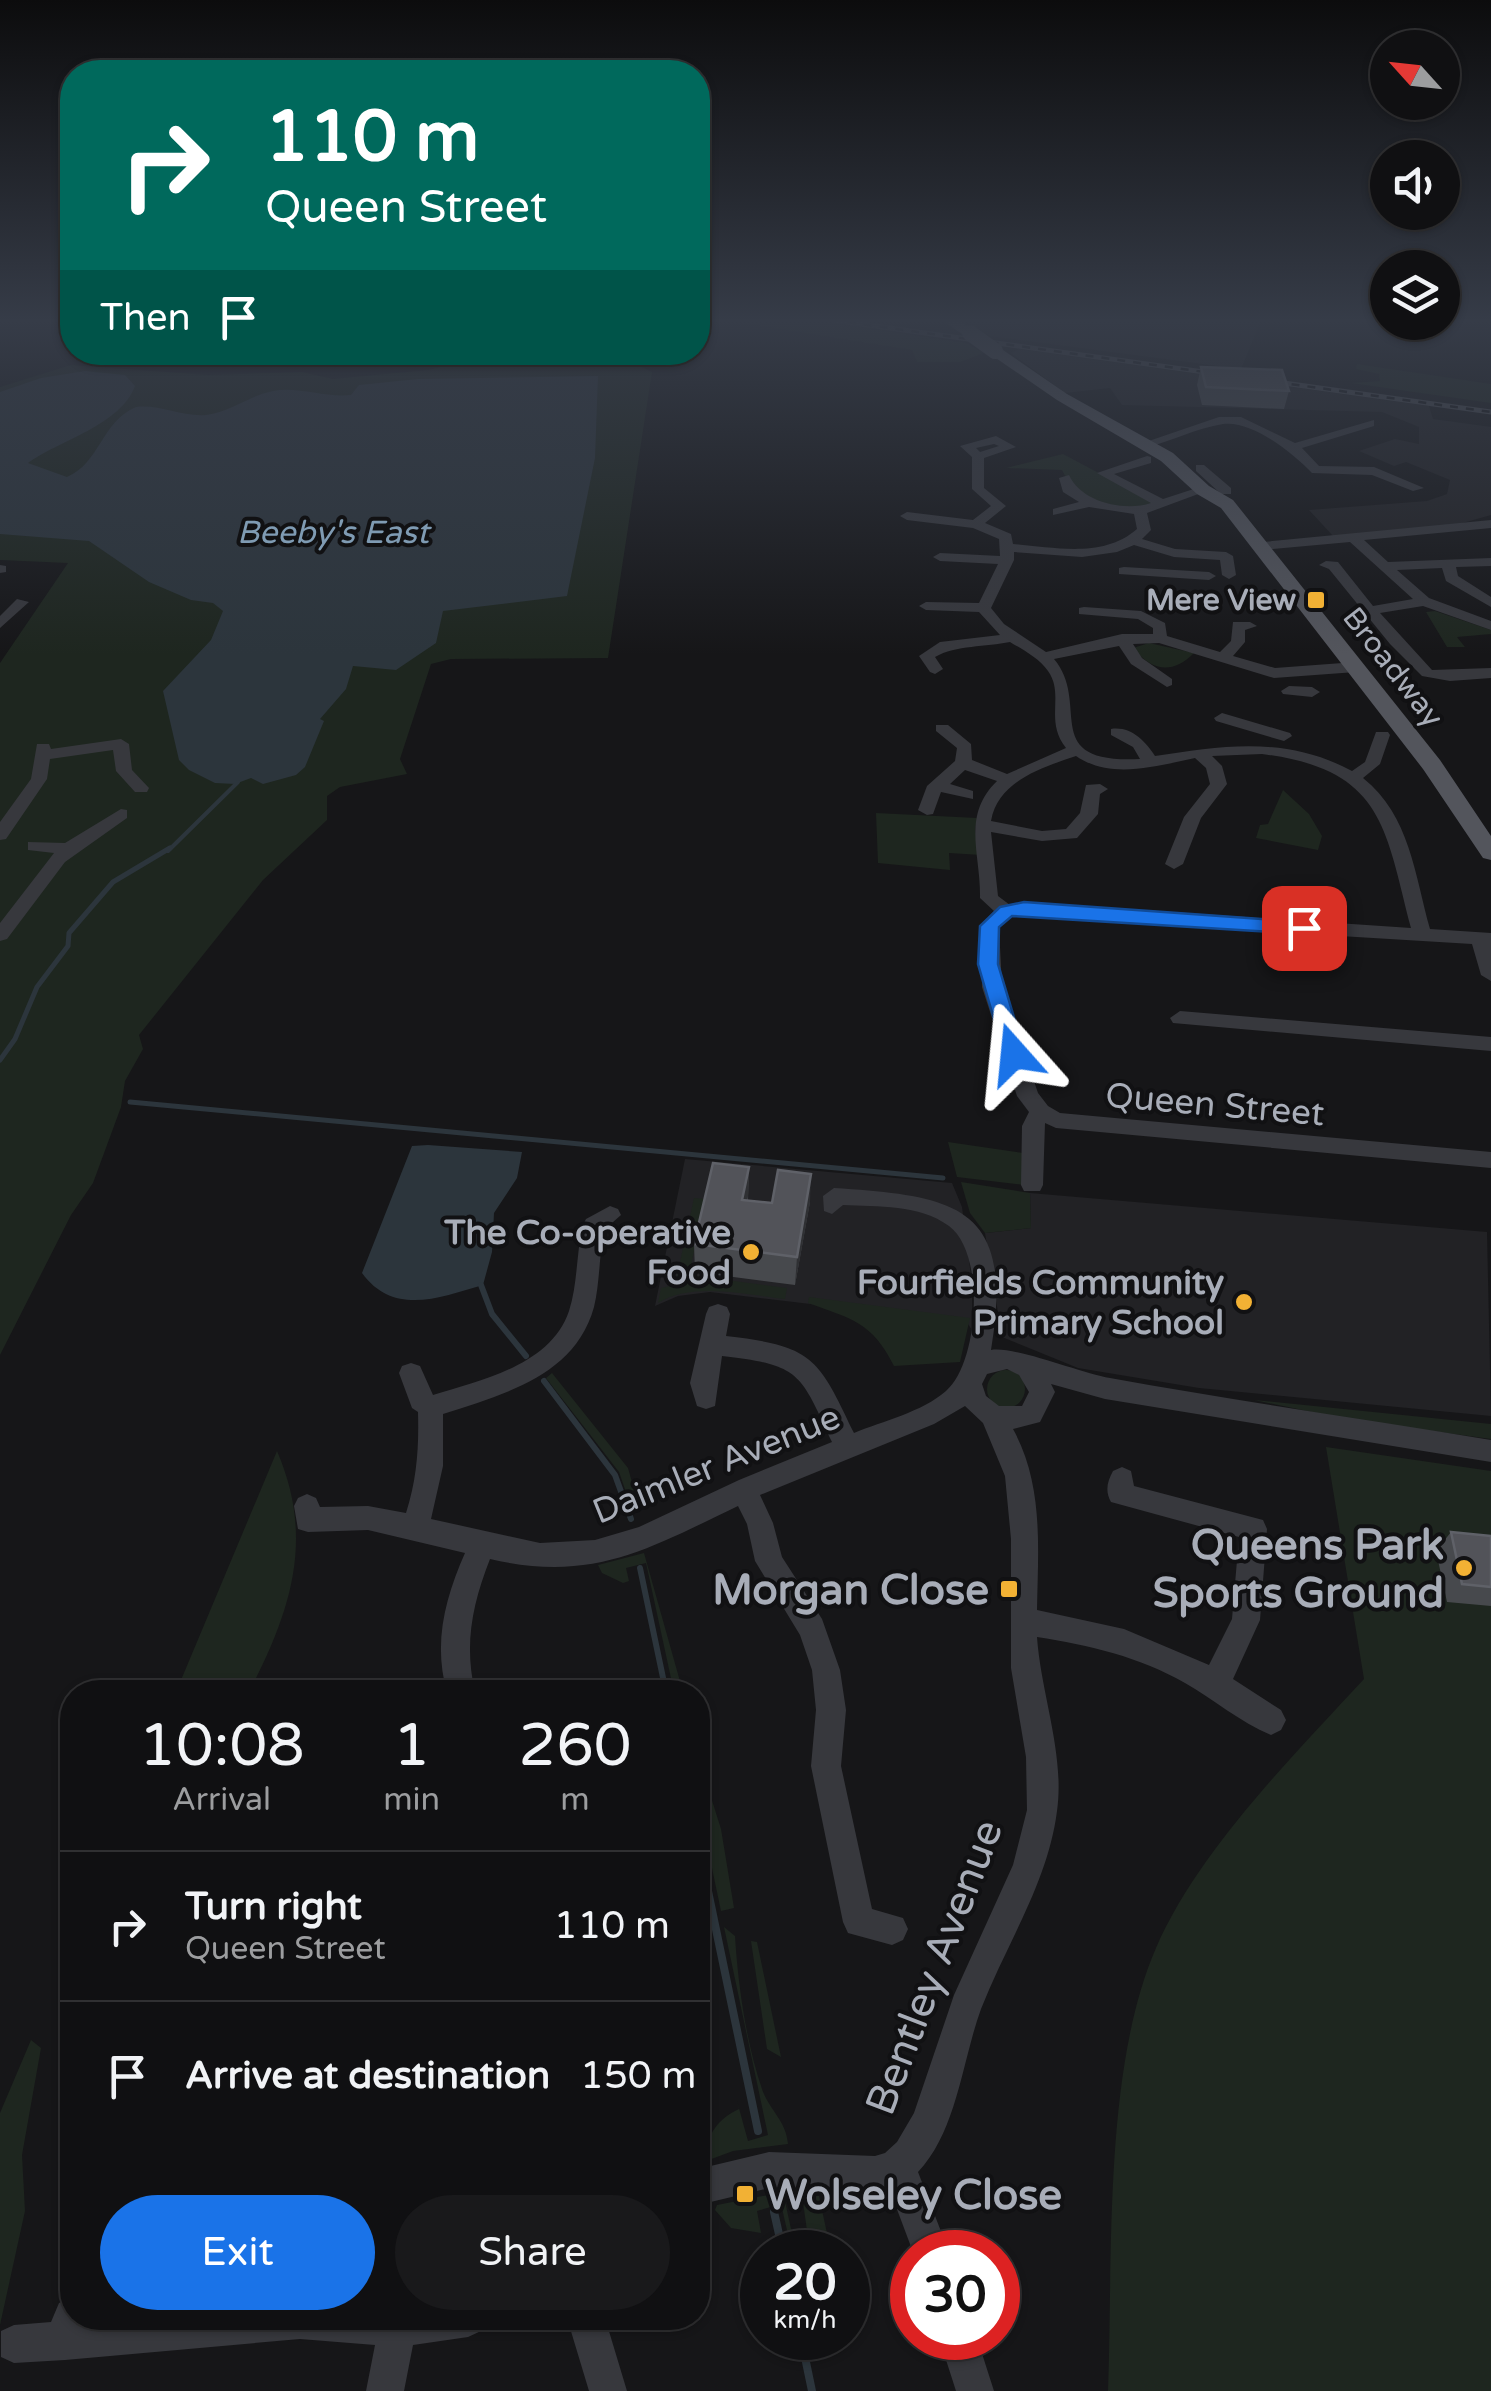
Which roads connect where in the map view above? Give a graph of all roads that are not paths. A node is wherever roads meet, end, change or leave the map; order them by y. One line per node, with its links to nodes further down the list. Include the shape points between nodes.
1 (1115, 432): 6 (main road, Broadway, bridge)
2 (1199, 432): 6 (street)
3 (1260, 432): 5 (street)
4 (1338, 432): 5 (street)
5 (1294, 447): 10 (street, via 1316,470 1374,471)
6 (1146, 452): 8 (main road, Broadway); 14 (street, via 1103,473)
7 (978, 456): 18 (street, via 978,489 999,506)
8 (1193, 467): 11 (main road, Broadway); 12 (street)
9 (1065, 478): 13 (street, via 1068,489)
10 (1418, 488)
11 (1203, 490): 14 (street); 22 (main road, Broadway, via 1228,504)
12 (1226, 491)
13 (1089, 503): 15 (street); 16 (street)
14 (1163, 504): 15 (street)
15 (1140, 511): 21 (street, via 1144,530)
16 (1058, 512)
17 (906, 516): 18 (street)
18 (976, 524): 23 (street)
19 (1491, 524): 20 (street)
20 (1355, 539): 22 (street); 29 (street)
21 (1135, 541): 23 (street, via 1113,550); 24 (street)
22 (1263, 546): 50 (main road, Broadway)
23 (1006, 547): 25 (street); 38 (street)
24 (1174, 553): 31 (street); 32 (street, via 1226,556)
25 (940, 557)
26 (1491, 562): 28 (street)
27 (1332, 564): 39 (street)
28 (1448, 564): 29 (street); 36 (street, via 1451,578)
29 (1384, 566): 34 (street)
30 (1124, 572): 31 (street)
31 (1174, 574): 33 (street)
32 (1229, 574)
33 (1209, 576)
34 (1424, 601): 39 (street); 43 (street)
35 (22, 602): 41 (street)
36 (1491, 604)
37 (926, 606): 38 (street)
38 (984, 608): 44 (street)
39 (1374, 610): 52 (street, via 1428,673)
40 (1081, 611): 46 (street, via 1141,615 1160,626)
41 (0, 624)
42 (1250, 626): 48 (street, via 1238,625 1238,642)
43 (1491, 626)
44 (1011, 637): 47 (street); 51 (street, via 936,647 927,656)
45 (1122, 638): 46 (street); 47 (street); 54 (street, via 1136,660)
46 (1160, 639): 48 (street)
47 (1042, 657): 61 (street, via 1061,678 1060,727)
48 (1223, 658): 53 (street)
49 (1491, 658): 52 (street)
50 (1356, 668): 53 (street); 77 (main road, Broadway)
51 (935, 669)
52 (1491, 670)
53 (1296, 674): 55 (street)
54 (1167, 683)
55 (1301, 691)
56 (1222, 718): 59 (street)
57 (942, 728): 64 (street, via 965,747)
58 (1123, 734): 63 (street)
59 (1284, 739): 62 (street); 65 (street)
60 (1382, 742): 65 (street, via 1367,772)
61 (1078, 750): 63 (street, via 1111,762); 66 (street)
62 (1198, 754): 63 (street); 78 (street, via 1214,766 1219,784 1193,817)
63 (1152, 763)
64 (964, 764): 66 (street); 67 (street)
65 (1353, 778): 81 (street, via 1384,808)
66 (1006, 780): 73 (street)
67 (937, 786): 70 (street); 71 (street)
68 (141, 788): 74 (street, via 124,772 121,744 44,751 39,780)
69 (1091, 789): 73 (street, via 1089,814 1071,834)
70 (967, 795)
71 (927, 810)
72 (121, 814): 76 (street)
73 (983, 825): 79 (street, via 989,898)
74 (0, 836)
75 (34, 846): 76 (street)
76 (68, 850): 80 (street, via 39,876)
77 (1491, 853)
78 (1174, 864)
79 (1006, 911): 81 (street); 86 (street, via 990,926 990,975 1028,1096)
80 (0, 936)
81 (1423, 937): 82 (street)
82 (1485, 938): 83 (street)
83 (1491, 975)
84 (1180, 1018): 85 (street)
85 (1491, 1044)
86 (1040, 1111): 87 (street, Queen Street, via 1076,1124); 88 (street, via 1033,1126)
87 (1491, 1160)
88 (1032, 1185)
89 (832, 1205): 92 (street, via 834,1196 948,1214 974,1243 984,1269)
90 (595, 1218): 99 (street, via 582,1307 562,1346 512,1379)
91 (718, 1314): 93 (street)
92 (984, 1321): 94 (street); 97 (street)
93 (710, 1355): 98 (street, via 702,1384); 101 (street, via 786,1353 810,1368)
94 (1018, 1363): 96 (street); 97 (street, via 988,1360); 100 (street, via 1039,1381)
95 (411, 1373): 99 (street)
96 (1105, 1388): 100 (street); 102 (street)
97 (979, 1394): 100 (street, via 1012,1420); 101 (street, Daimler Avenue); 103 (street, Bentley Avenue, via 1006,1437)
98 (706, 1398)
99 (430, 1406): 107 (street, via 434,1452)
100 (1036, 1407): 103 (street, Bentley Avenue)
101 (848, 1448): 105 (street, Daimler Avenue)
102 (1491, 1451)
103 (1018, 1474): 109 (street, Bentley Avenue)
104 (1122, 1479): 111 (street, via 1120,1494 1253,1529 1246,1620)
105 (744, 1490): 108 (street, Daimler Avenue, via 667,1530 605,1550 542,1557); 113 (street, via 769,1561 812,1629 826,1670 826,1766 850,1928)
106 (307, 1506): 107 (street, Daimler Avenue, via 308,1520 360,1516)
107 (416, 1524): 108 (street, Daimler Avenue)
108 (483, 1543): 110 (street, via 456,1619)
109 (1026, 1622): 111 (street, via 1132,1644); 114 (street, Bentley Avenue, via 1025,1666 1042,1795 1034,1858 960,2021 916,2146)
110 (456, 1680)
111 (1215, 1685): 112 (street)
112 (1270, 1720)
113 (892, 1928)
114 (898, 2166): 115 (street, Bentley Avenue, via 875,2173 746,2172); 116 (street)
115 (710, 2183)
116 (923, 2230)
117 (62, 2330): 120 (street)
118 (397, 2330): 122 (street)
119 (590, 2330): 123 (street)
120 (14, 2344)
121 (965, 2360): 124 (street)
122 (385, 2391)
123 (608, 2391)
124 (976, 2391)

